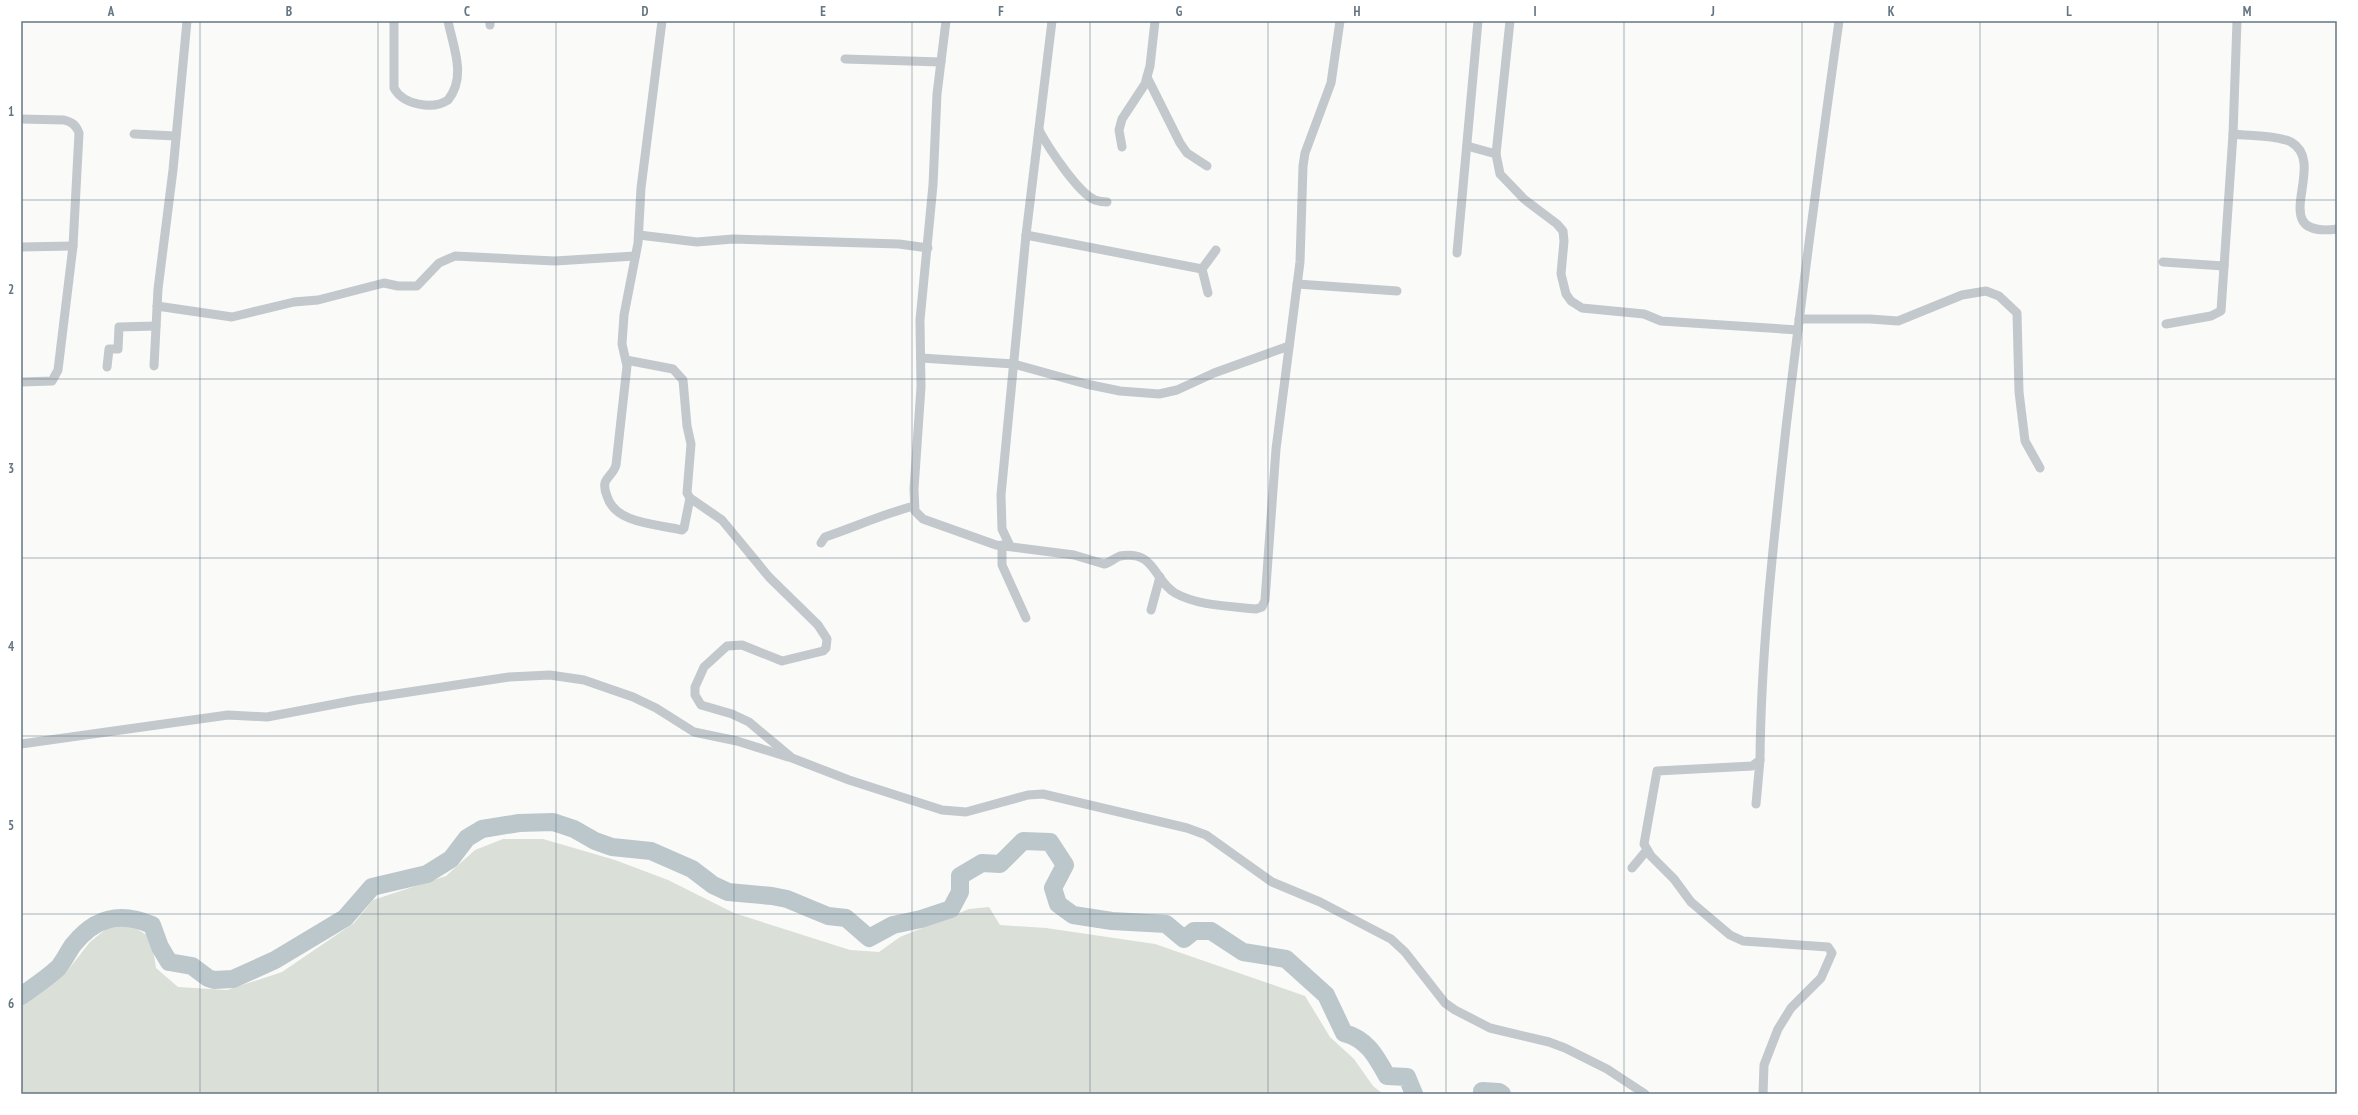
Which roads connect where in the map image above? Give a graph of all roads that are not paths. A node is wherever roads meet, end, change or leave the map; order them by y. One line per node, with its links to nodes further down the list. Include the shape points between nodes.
1 (186, 21): 20 (street)
2 (394, 21): 3 (street, via 394,88 409,100 431,106 448,100 458,81 456,51)
3 (448, 21)
4 (662, 21): 27 (street, via 641,188)
5 (946, 21): 14 (street)
6 (1052, 21): 17 (street)
7 (1156, 21): 15 (street)
8 (1340, 21): 38 (street, via 1330,83 1305,153)
9 (1478, 21): 21 (street)
10 (1510, 21): 23 (street)
11 (1839, 21): 42 (street)
12 (2237, 21): 19 (street)
13 (845, 59): 14 (street)
14 (941, 62): 31 (street)
15 (1147, 77): 22 (street, via 1122,119); 24 (street, via 1180,143 1187,153)
16 (21, 119): 29 (street, via 64,120 71,122 79,134)
17 (1038, 130): 25 (street, via 1051,153 1084,192 1094,200); 28 (street)
18 (134, 134): 20 (street)
19 (2233, 134): 26 (street, via 2282,139 2297,147 2306,163 2300,214 2308,226 2315,230); 36 (street)
20 (176, 136): 41 (street)
21 (1467, 146): 23 (street); 33 (street)
22 (1122, 147)
23 (1496, 154): 45 (street, via 1500,174 1524,199 1563,231 1562,282 1566,294 1576,305 1644,314 1660,322)
24 (1207, 166)
25 (1107, 202)
26 (2337, 229)
27 (639, 235): 31 (street, via 697,242 733,238 892,244); 34 (street)
28 (1026, 235): 37 (street); 49 (street)
29 (73, 246): 30 (street); 52 (street, via 58,370 52,381)
30 (21, 247)
31 (928, 248): 47 (street, via 920,320)
32 (1216, 250): 37 (street)
33 (1457, 253)
34 (635, 256): 41 (street, via 580,261 531,261 455,256 439,263 417,286 384,283 318,300 294,302 232,317); 48 (street, via 624,315 622,344)
35 (2162, 262): 36 (street)
36 (2224, 266): 43 (street, via 2221,311 2211,316)
37 (1202, 269): 40 (street)
38 (1297, 284): 39 (street); 46 (street)
39 (1397, 291)
40 (1208, 293)
41 (157, 306): 44 (street)
42 (1799, 319): 45 (street); 53 (street, via 1870,319 1898,322 1962,295 1986,291 1999,296 2017,313 2019,392 2025,441)
43 (2166, 324)
44 (156, 326): 50 (street); 51 (street, via 119,327 118,349 109,349)
45 (1798, 330): 63 (street, via 1765,639)
46 (1289, 346): 49 (street, via 1214,373 1178,390 1160,394 1120,391); 58 (street, via 1276,449 1265,600 1262,607 1256,609 1192,600 1166,587)
47 (921, 358): 49 (street); 55 (street)
48 (626, 360): 54 (street, via 674,368 683,380 691,444 687,493); 54 (street, via 616,465 613,474 605,482 604,489 610,506 624,517 682,530)
49 (1014, 364): 57 (street, via 1001,520)
50 (154, 366)
51 (107, 367)
52 (21, 382)
53 (2040, 468)
54 (690, 498): 62 (street, via 722,520 769,577 818,625 827,639 823,651 782,661 742,645 727,646 709,661 695,687 695,695 701,705 744,720 761,730)
55 (914, 506): 56 (street, via 882,514 869,522 825,537); 57 (street, via 917,515 923,519)
56 (821, 543)
57 (1006, 546): 58 (street, via 1074,555 1104,564 1119,556 1140,558 1151,562); 60 (street, via 1002,565)
58 (1160, 576): 59 (street)
59 (1151, 610)
60 (1026, 618)
61 (21, 744): 62 (street, via 228,715 267,717 356,700 509,677 550,675 584,680 633,697 694,732 737,741)
62 (792, 758): 67 (street, via 849,780 952,812 966,812 1028,795 1043,794 1197,831 1221,844 1272,882 1320,902 1391,939 1405,952 1445,1003 1455,1010 1490,1028 1565,1048 1607,1069)
63 (1760, 760): 64 (street); 65 (street, via 1752,766 1657,771 1644,844)
64 (1756, 804)
65 (1647, 850): 66 (street); 68 (street, via 1691,902 1736,938 1751,943 1828,947 1832,953 1821,978 1791,1008 1778,1029 1764,1065)
66 (1632, 868)
67 (1645, 1094)
68 (1763, 1094)

